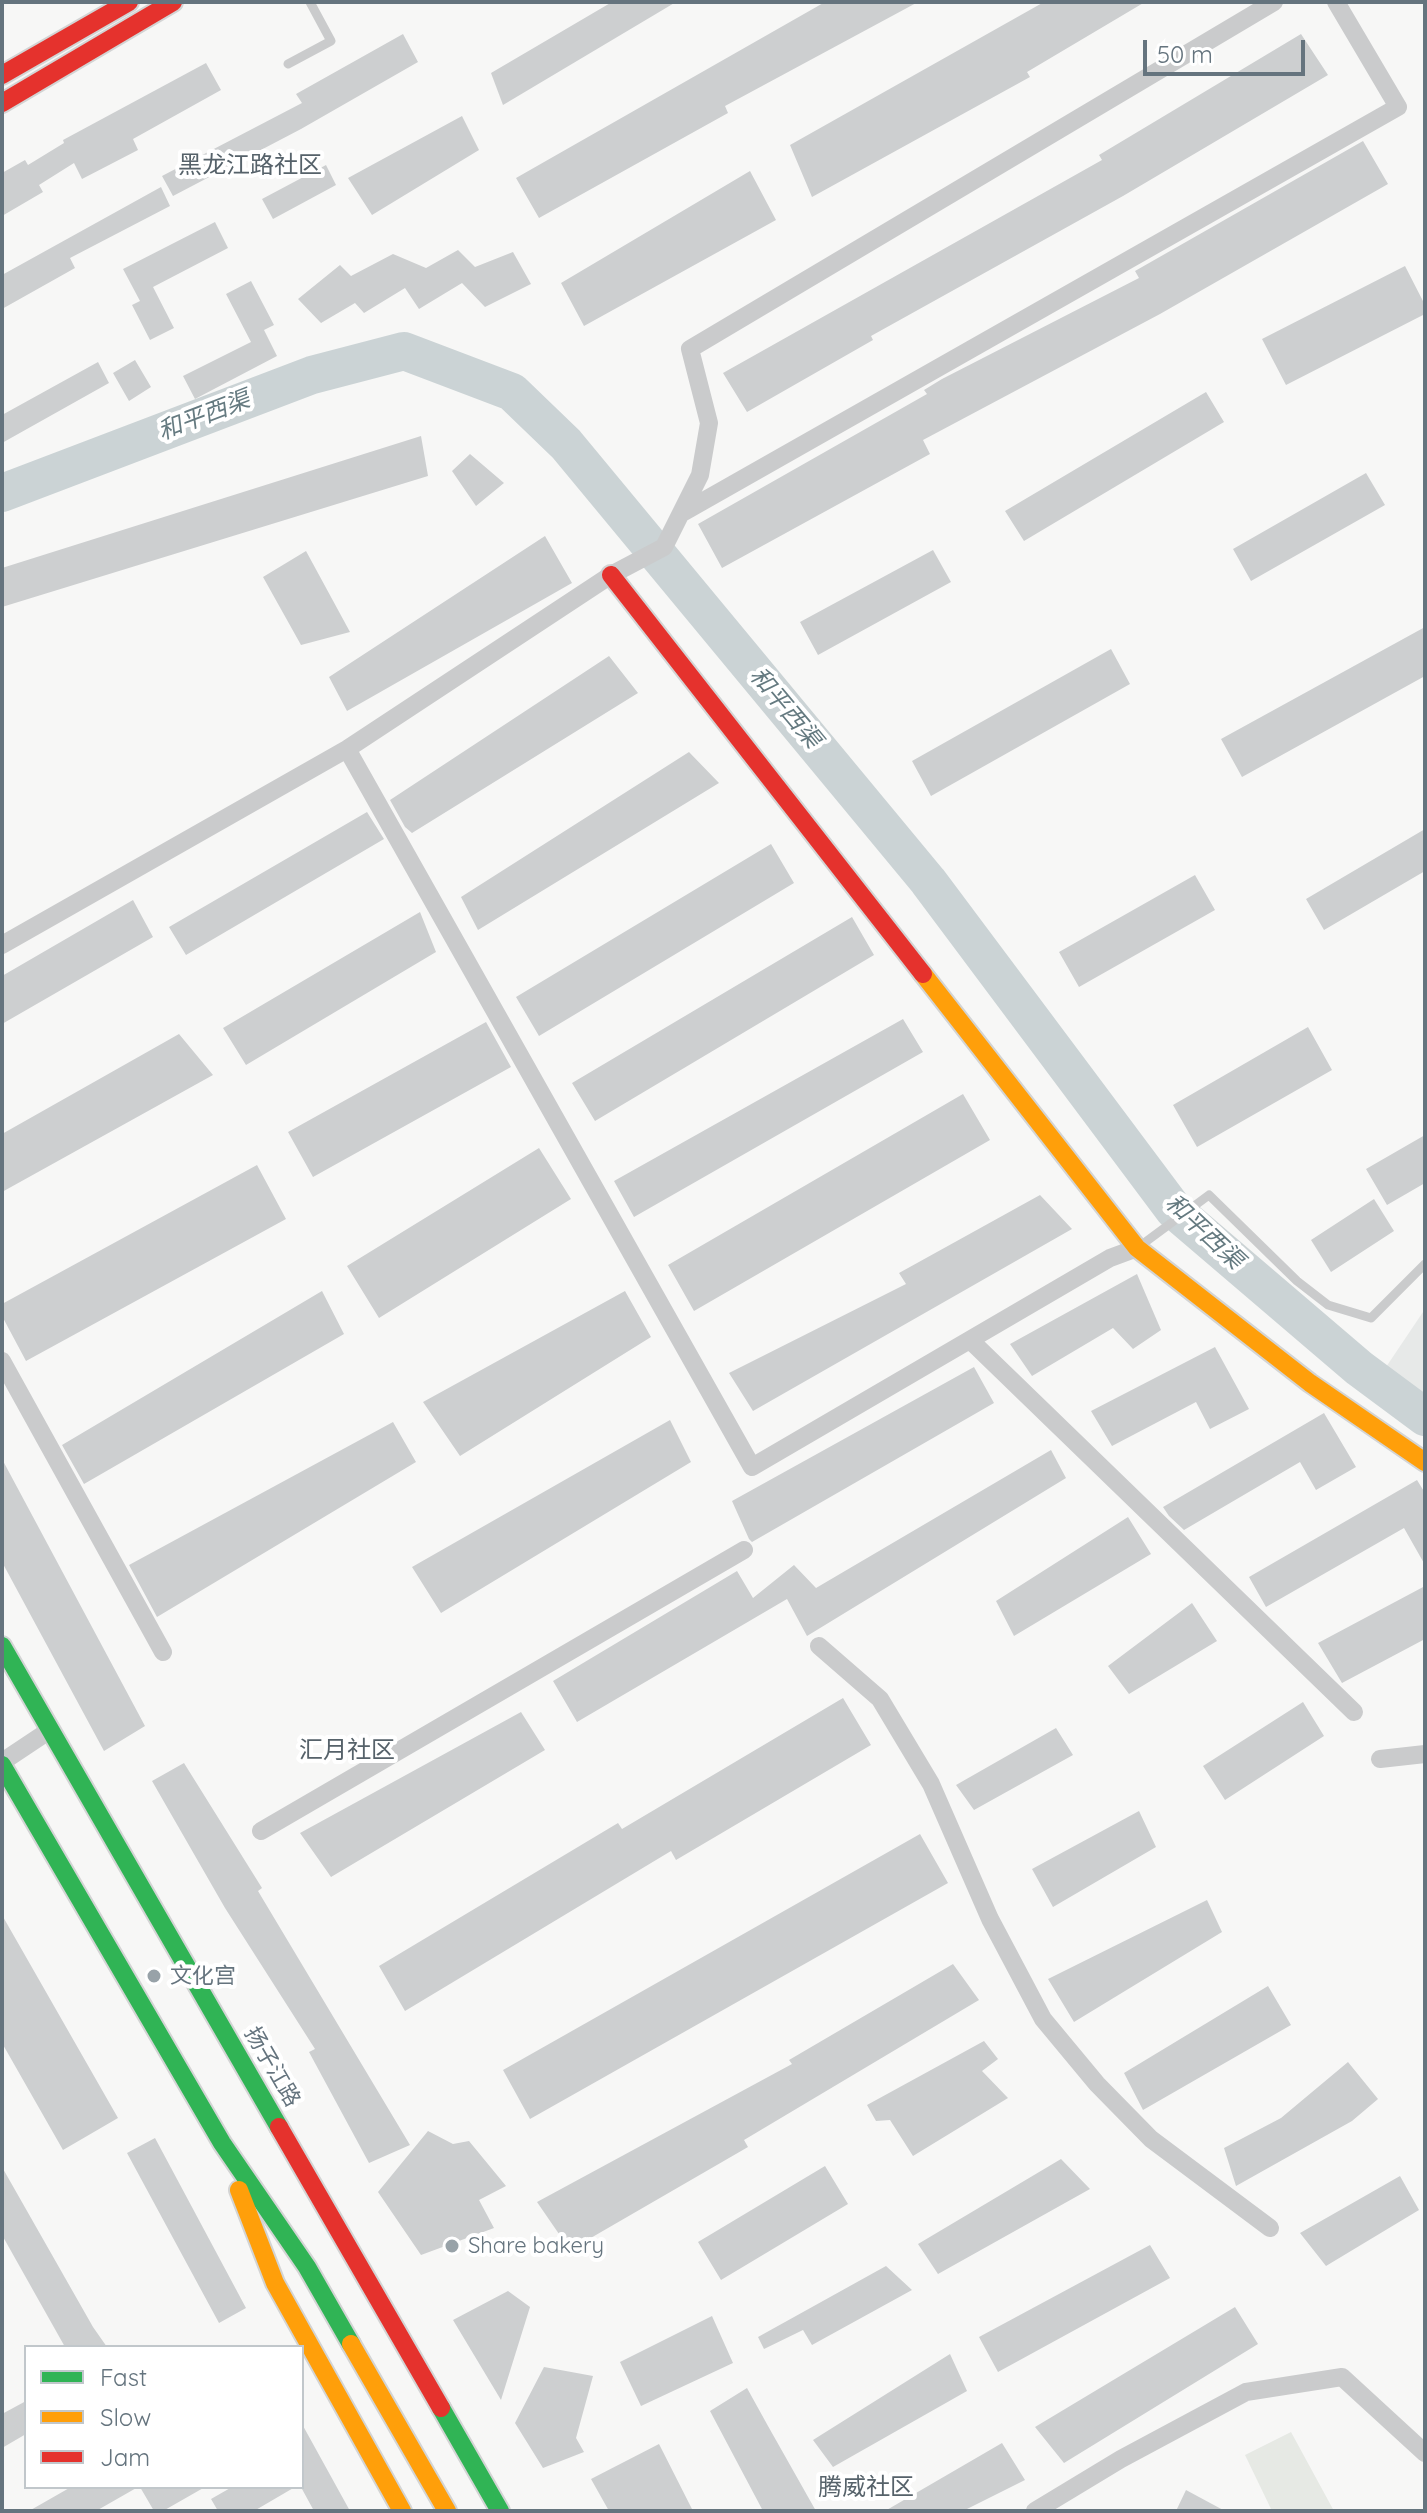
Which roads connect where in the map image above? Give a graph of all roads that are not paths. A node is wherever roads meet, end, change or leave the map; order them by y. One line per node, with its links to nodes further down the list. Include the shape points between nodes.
1 (129, 2): 7 (main road)
2 (173, 2): 8 (main road)
3 (310, 2): 6 (lane, via 331,41)
4 (1274, 2): 9 (street, via 690,349 709,423 700,475)
5 (1336, 2): 9 (street, via 1398,107)
6 (288, 64)
7 (2, 75)
8 (2, 103)
9 (684, 512): 10 (street, via 664,547)
10 (612, 575): 11 (street); 13 (main road)
11 (347, 749): 12 (street); 15 (street, via 752,1467)
12 (2, 945)
13 (1138, 1248): 14 (lane, via 1209,1195 1328,1305 1371,1318); 15 (street, via 1110,1258); 17 (main road, via 1310,1383)
14 (1425, 1264)
15 (971, 1341): 22 (street)
16 (2, 1361): 21 (street)
17 (1425, 1462)
18 (744, 1550): 27 (street)
19 (2, 1646): 23 (main road, 扬子江路)
20 (819, 1646): 29 (street, via 880,1699 924,1772 990,1919 1043,2019 1151,2139)
21 (163, 1652)
22 (1354, 1712)
23 (50, 1730): 26 (street); 33 (main road, 扬子江路)
24 (1425, 1754): 25 (street)
25 (1380, 1759)
26 (2, 1763): 28 (main road)
27 (261, 1831)
28 (222, 2143): 31 (main road, via 275,2283); 32 (main road, via 307,2267)
29 (1270, 2228)
30 (1425, 2453): 34 (street, via 1342,2377 1246,2392)
31 (402, 2511)
32 (447, 2511)
33 (500, 2511)
34 (1035, 2511)

